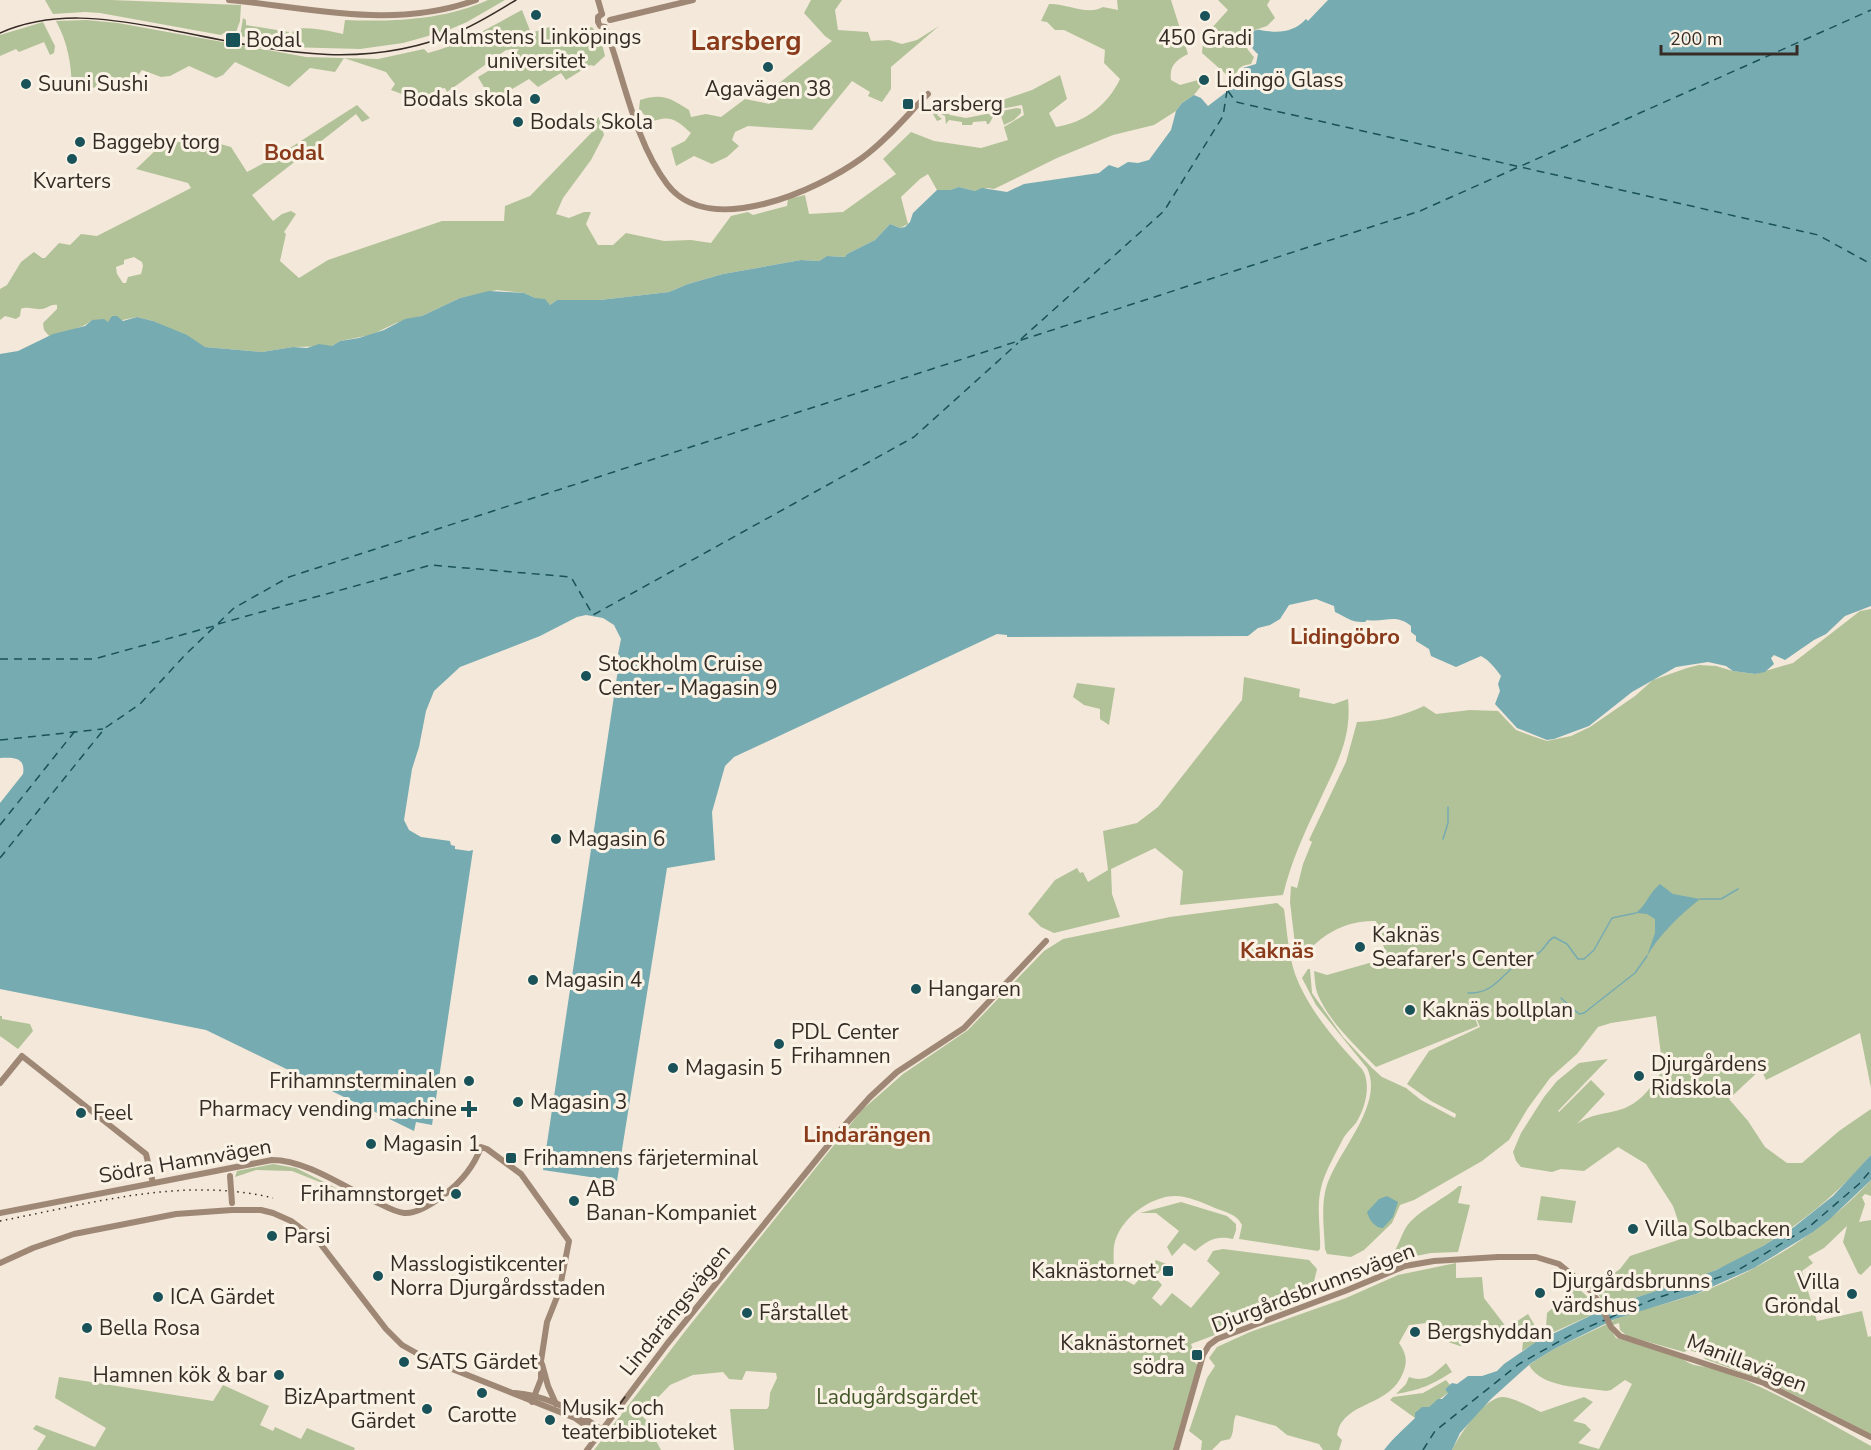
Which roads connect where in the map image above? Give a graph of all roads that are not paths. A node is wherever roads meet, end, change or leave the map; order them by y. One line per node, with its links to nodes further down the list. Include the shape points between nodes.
1 (229, 0): 2 (street, via 370,16 436,11)
2 (476, 0)
3 (598, 0): 5 (street)
4 (693, 0): 6 (street)
5 (603, 15): 6 (street); 7 (street, via 598,22)
6 (610, 20): 7 (street)
7 (605, 27): 8 (street, via 657,168 678,195 705,208 741,209 825,180 876,146)
8 (928, 94)
9 (1046, 941): 22 (street, Lindarängsvägen, via 964,1028 897,1072 857,1112 693,1312)
10 (0, 1083): 12 (street, via 22,1056 146,1154)
11 (229, 1168): 12 (street, Södra Hamnvägen); 13 (street, bridge); 17 (street, Södra Hamnvägen, via 287,1161 407,1213 452,1189 480,1148 492,1152 520,1174 569,1241 559,1292 547,1322)
12 (153, 1183): 14 (street, Södra Hamnvägen)
13 (232, 1206): 15 (street, via 92,1230 57,1239); 19 (street, via 267,1212 302,1228 324,1247 381,1324 402,1345 427,1359)
14 (0, 1213)
15 (0, 1263)
16 (1610, 1325): 23 (street, Manillavägen, via 1625,1338 1764,1383); 25 (street, Djurgårdsbrunnsvägen, via 1588,1288 1559,1264 1536,1257 1434,1261 1390,1271 1212,1342 1203,1355)
17 (541, 1361): 18 (street); 19 (street, via 541,1379)
18 (548, 1386): 20 (street); 21 (street)
19 (534, 1399): 20 (street)
20 (541, 1402): 21 (street); 22 (street)
21 (556, 1404): 22 (street, via 584,1418)
22 (600, 1433): 24 (street, Lindarängsvägen)
23 (1871, 1437)
24 (587, 1450)
25 (1176, 1450)

